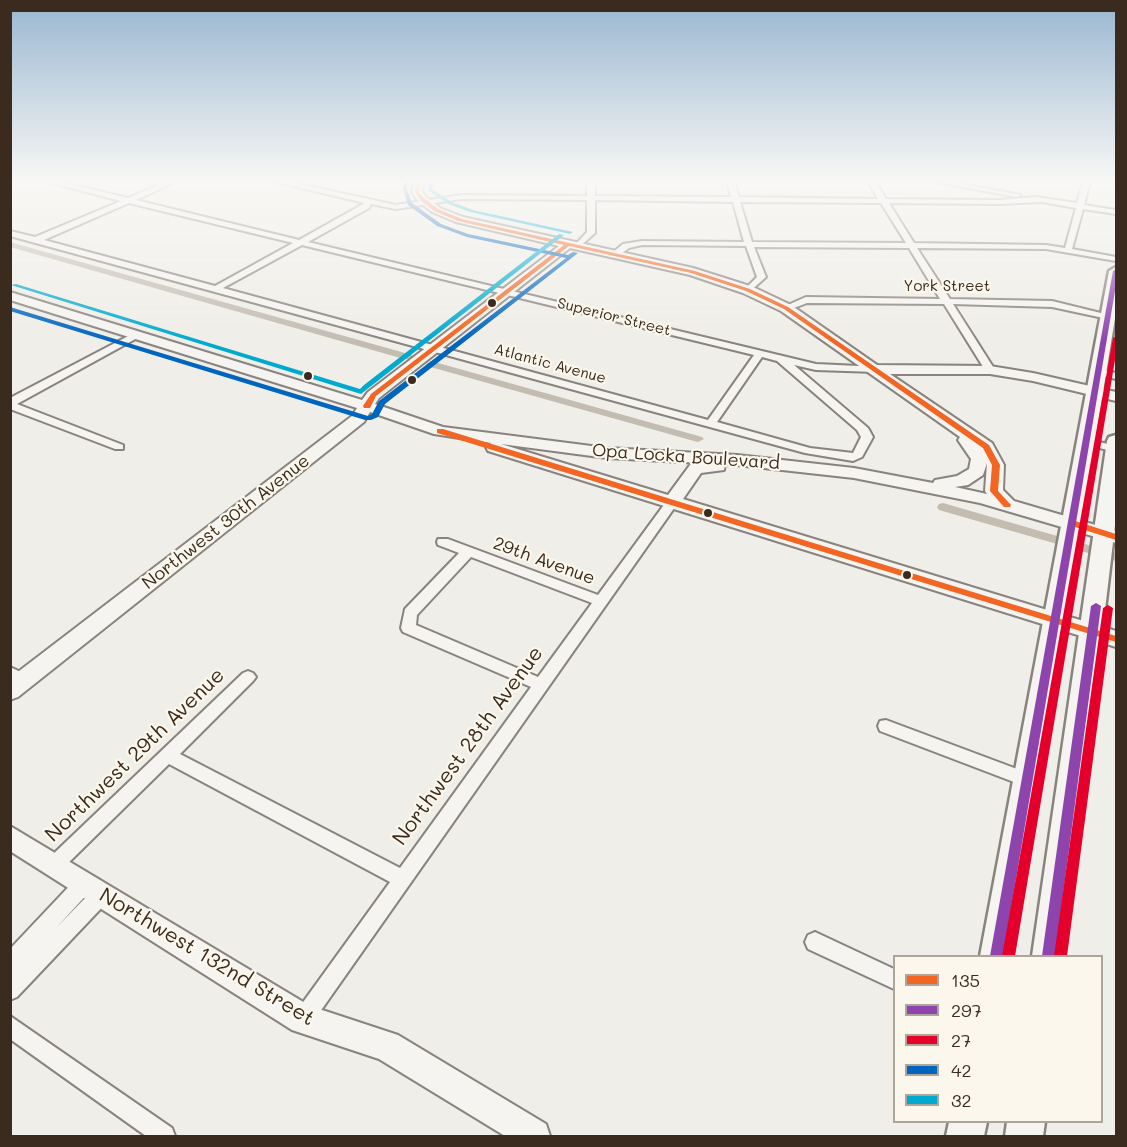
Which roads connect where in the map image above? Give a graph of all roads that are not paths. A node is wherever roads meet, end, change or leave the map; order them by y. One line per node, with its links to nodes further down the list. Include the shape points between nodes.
1 (16, 235): 10 (street, Atlantic Avenue)
2 (49, 235): 10 (street)
3 (269, 235): 11 (street, Superior Street)
4 (314, 235): 11 (street)
5 (524, 235): 13 (street)
6 (590, 235): 13 (street)
7 (746, 235): 12 (street)
8 (904, 235): 14 (street)
9 (1072, 235): 15 (street)
10 (36, 240): 19 (street, Atlantic Avenue)
11 (300, 242): 19 (street); 21 (street, Superior Street)
12 (749, 244): 14 (street); 16 (street, via 638,243); 20 (street, via 762,277)
13 (573, 245): 16 (street); 21 (street, Northwest 30th Avenue)
14 (911, 246): 15 (street); 23 (street)
15 (1068, 250): 17 (street)
16 (615, 254): 20 (street, via 693,272)
17 (1116, 259)
18 (1116, 271): 25 (main road)
19 (216, 289): 27 (street, Atlantic Avenue)
20 (748, 290): 24 (street)
21 (509, 292): 27 (street, Northwest 30th Avenue); 28 (street, Superior Street)
22 (10, 296): 26 (street, Opa Locka Boulevard)
23 (948, 301): 24 (street, York Street, via 806,300); 25 (street, York Street, via 1036,302); 31 (street)
24 (786, 308): 30 (street)
25 (1108, 316): 32 (main road)
26 (136, 335): 35 (street); 36 (street, Opa Locka Boulevard)
27 (435, 348): 36 (street, Northwest 30th Avenue, via 373,396); 37 (street, Atlantic Avenue)
28 (760, 353): 29 (street, Superior Street); 37 (street)
29 (780, 358): 30 (street, Superior Street, via 822,367); 37 (street, Atlantic Avenue, via 862,428 867,437 858,455 853,458 808,451)
30 (876, 369): 31 (street, Superior Street); 38 (street)
31 (990, 370): 33 (street, Superior Street)
32 (1108, 374): 33 (main road)
33 (1096, 392): 34 (street, Superior Street); 40 (main road)
34 (1116, 396)
35 (10, 404): 42 (street)
36 (367, 406): 39 (street, Opa Locka Boulevard); 56 (street, Northwest 30th Avenue, via 358,419)
37 (711, 423)
38 (955, 426): 44 (street, via 979,459 977,471 962,481); 46 (street, via 976,438 992,456 996,465 993,491)
39 (440, 431): 43 (street, Opa Locka Boulevard, via 607,453 795,465); 45 (street)
40 (1087, 442): 41 (street); 47 (main road)
41 (1116, 446): 49 (main road)
42 (119, 447)
43 (870, 476): 44 (street, Opa Locka Boulevard); 45 (street, via 857,479 706,466 690,474)
44 (920, 485): 46 (street, Opa Locka Boulevard)
45 (673, 501): 51 (street, Northwest 28th Avenue); 52 (street)
46 (1007, 505): 47 (street, Opa Locka Boulevard)
47 (1070, 536): 49 (street, Opa Locka Boulevard); 52 (main road)
48 (443, 542): 50 (street)
49 (1107, 544): 53 (main road)
50 (468, 552): 51 (street, 29th Avenue); 57 (street, 29th Avenue, via 410,613 408,628)
51 (600, 601): 57 (street, Northwest 28th Avenue)
52 (1056, 621): 53 (street); 60 (main road)
53 (1092, 631): 54 (street); 68 (main road)
54 (1116, 639)
55 (248, 677): 59 (street, Northwest 29th Avenue)
56 (15, 681)
57 (541, 685): 63 (street, Northwest 28th Avenue)
58 (886, 726): 60 (street)
59 (167, 755): 62 (street, Northwest 29th Avenue); 63 (street)
60 (1027, 780): 67 (main road)
61 (10, 837): 62 (street, Northwest 132nd Street)
62 (54, 865): 64 (street, Northwest 132nd Street)
63 (402, 879): 72 (street, Northwest 28th Avenue)
64 (92, 889): 66 (street); 72 (street, Northwest 132nd Street)
65 (815, 942): 70 (street)
66 (41, 945): 69 (street); 71 (street)
67 (996, 955)
68 (1048, 955)
69 (10, 964)
70 (893, 979)
71 (10, 990)
72 (303, 1019): 75 (street, Northwest 132nd Street, via 387,1046)
73 (10, 1026): 74 (street)
74 (164, 1137)
75 (534, 1137)

